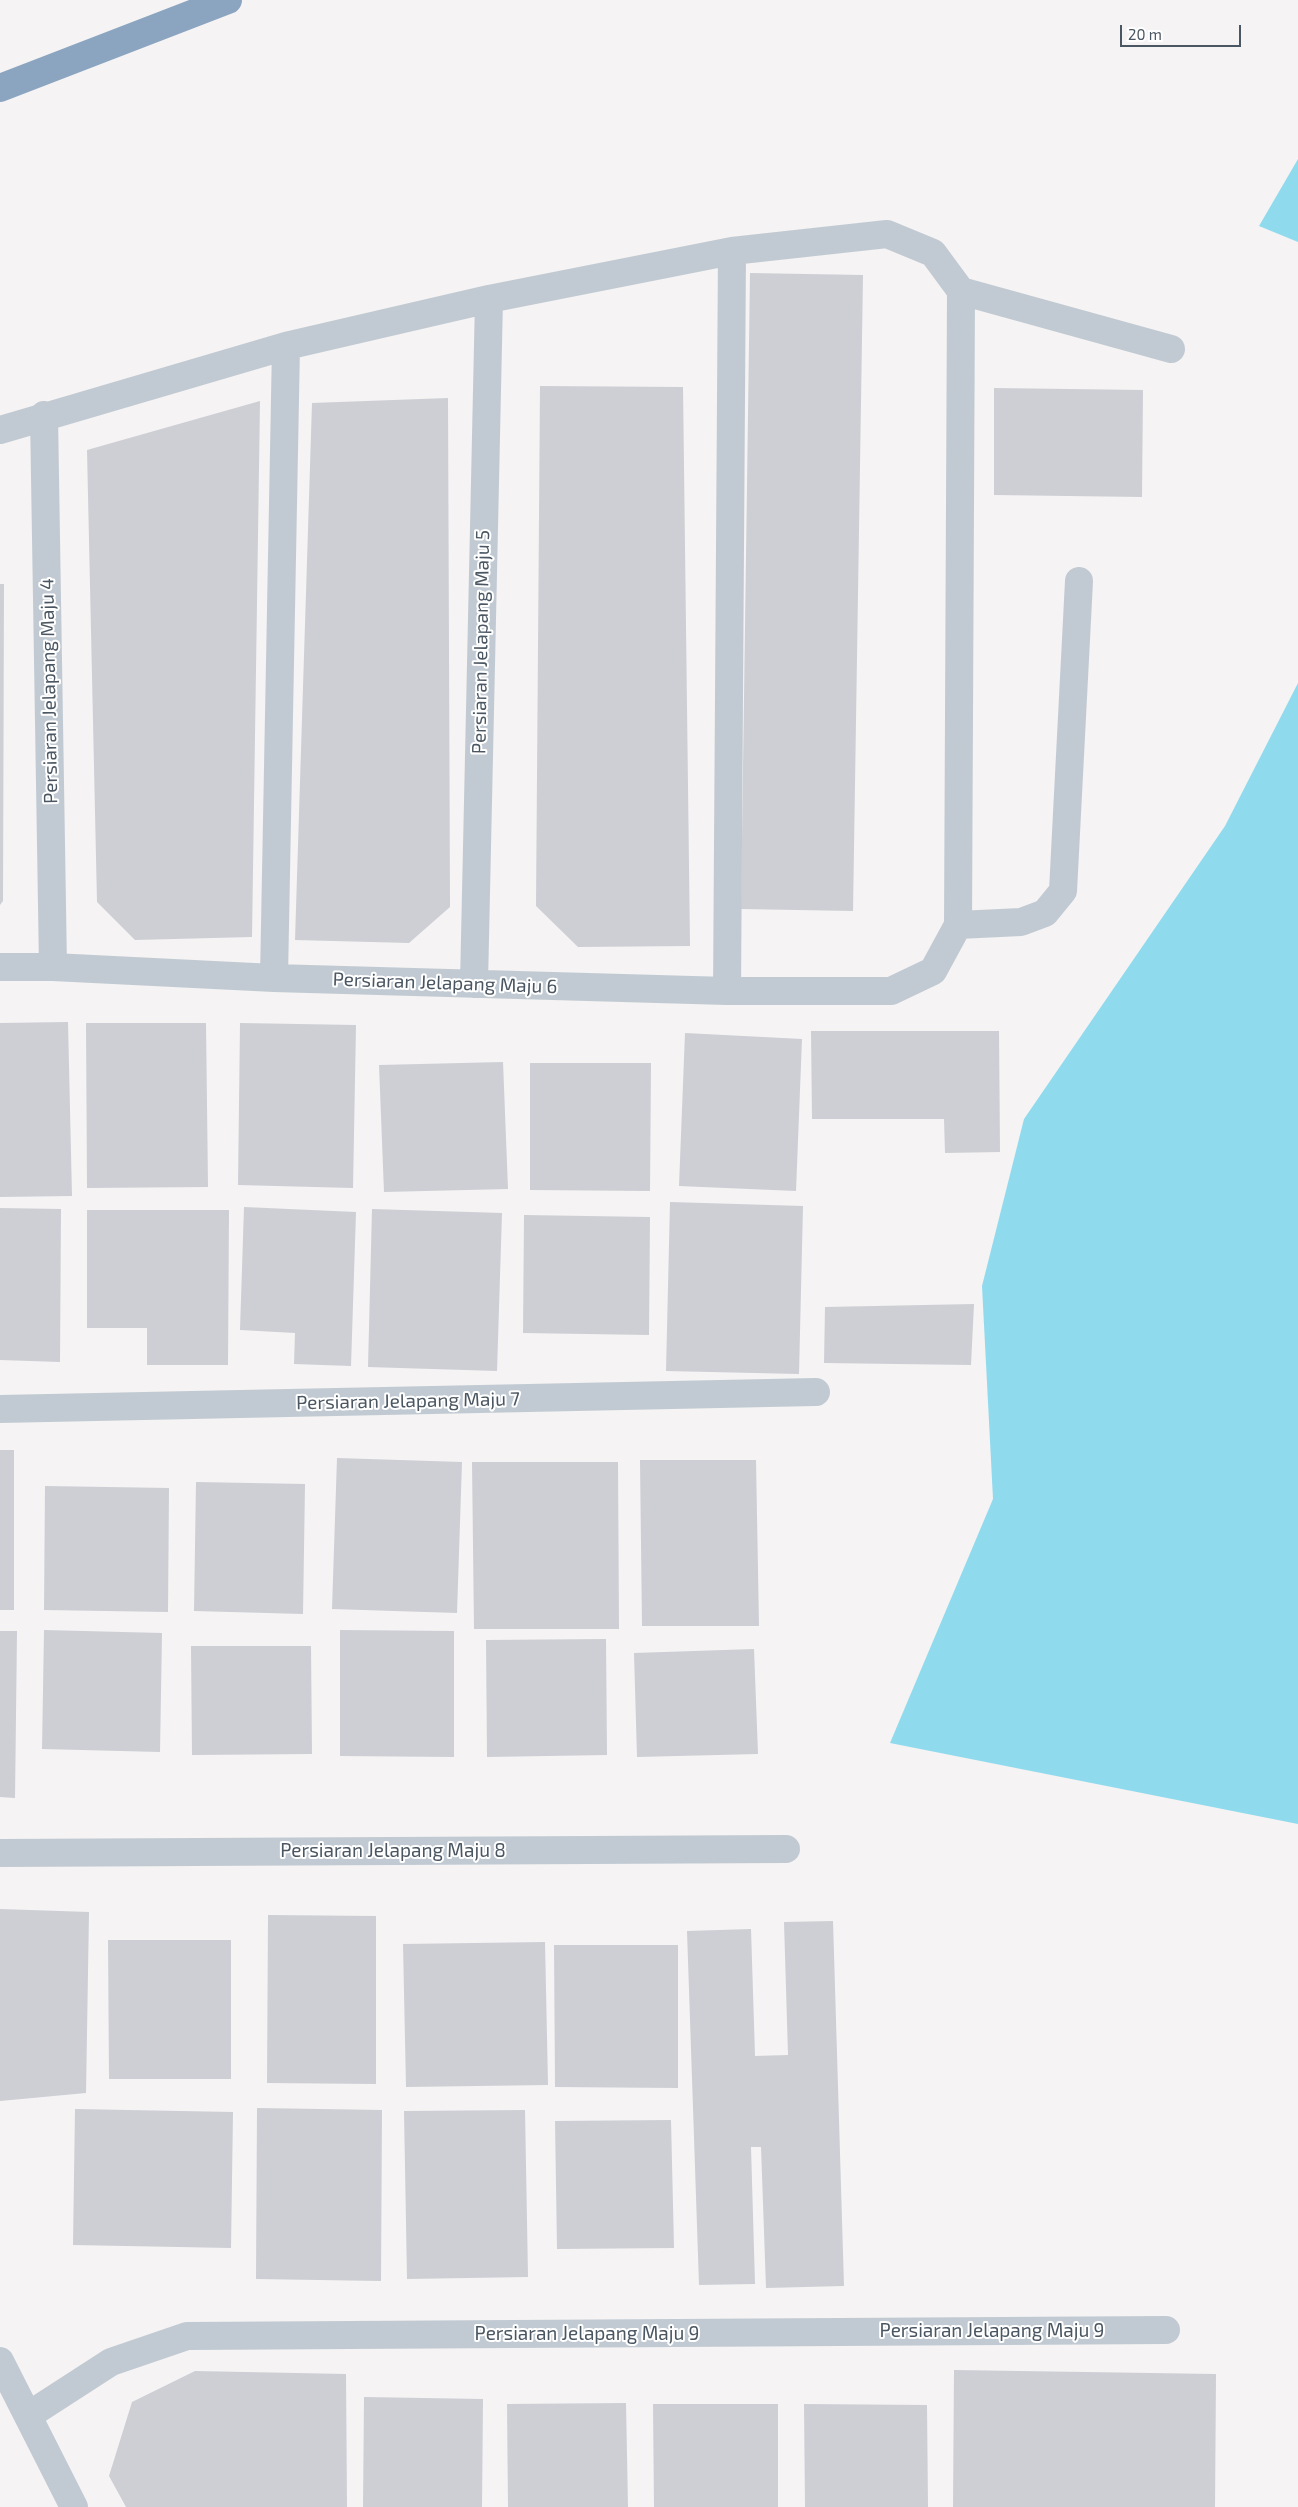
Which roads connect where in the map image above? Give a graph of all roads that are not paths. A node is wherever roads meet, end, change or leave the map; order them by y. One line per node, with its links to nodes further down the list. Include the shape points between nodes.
1 (228, 0): 2 (highway)
2 (0, 88)
3 (732, 251): 4 (street, via 887,234 933,253); 5 (street); 16 (street)
4 (961, 290): 7 (street); 11 (street)
5 (489, 300): 6 (street); 15 (street, Persiaran Jelapang Maju 5)
6 (286, 346): 8 (street); 14 (street)
7 (1171, 349)
8 (44, 415): 9 (street); 13 (street, Persiaran Jelapang Maju 4)
9 (0, 430)
10 (1079, 581): 11 (street, via 1063,891 1045,913 1021,922)
11 (958, 924): 16 (street, Persiaran Jelapang Maju 6, via 932,971 891,991)
12 (0, 967): 13 (street, Persiaran Jelapang Maju 6)
13 (53, 967): 14 (street, Persiaran Jelapang Maju 6)
14 (274, 978): 15 (street, Persiaran Jelapang Maju 6)
15 (474, 984): 16 (street, Persiaran Jelapang Maju 6)
16 (727, 991)
17 (816, 1392): 18 (street, Persiaran Jelapang Maju 7)
18 (0, 1409)
19 (786, 1848): 20 (street, Persiaran Jelapang Maju 8)
20 (0, 1853)
21 (1166, 2330): 23 (street, Persiaran Jelapang Maju 9, via 187,2336 111,2362)
22 (0, 2361): 23 (street)
23 (29, 2415): 24 (street)
24 (74, 2507)

